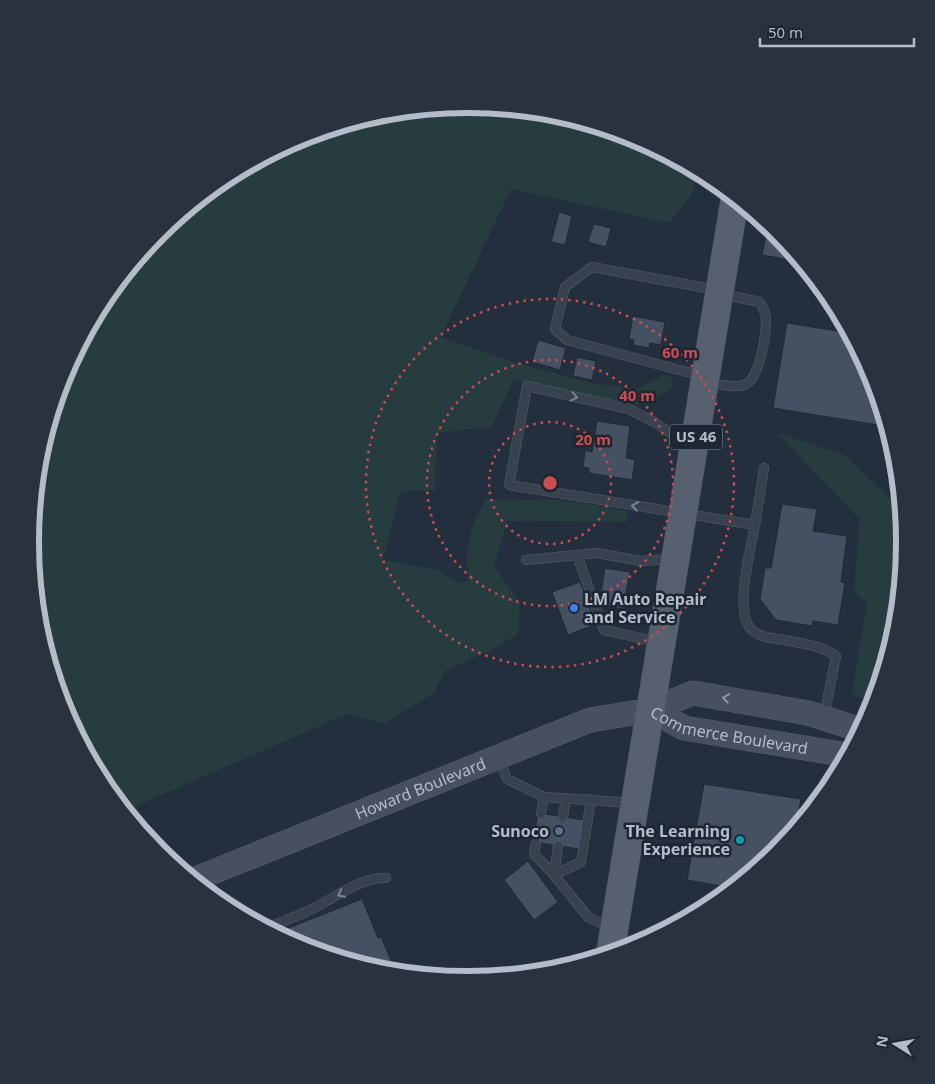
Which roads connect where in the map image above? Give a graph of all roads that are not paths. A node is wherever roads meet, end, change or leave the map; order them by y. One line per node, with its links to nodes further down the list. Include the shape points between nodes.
1 (740, 212): 2 (main road, US 46)
2 (720, 292): 3 (main road, US 46); 3 (lane, via 760,302 766,320 758,372 744,384 734,386); 3 (lane, via 592,267 565,287 555,329 567,340)
3 (705, 379): 4 (main road, US 46)
4 (694, 449): 6 (main road, US 46); 6 (lane, one-way to 4, via 509,485 526,386 629,409)
5 (764, 468): 7 (lane)
6 (684, 513): 7 (lane); 9 (main road, US 46)
7 (755, 525): 13 (lane, via 743,617 757,634 823,648 836,656)
8 (577, 555): 9 (lane, via 597,554 641,561); 10 (lane); 11 (lane, via 604,630)
9 (676, 559): 11 (main road, US 46)
10 (526, 560)
11 (662, 643): 12 (main road, US 46)
12 (651, 710): 13 (main road, Commerce Boulevard, one-way to 12, via 693,692); 15 (main road, Commerce Boulevard, via 684,728); 16 (main road, Howard Boulevard, via 590,720); 20 (main road, US 46)
13 (824, 717): 14 (main road, Commerce Boulevard)
14 (854, 728)
15 (840, 754)
16 (498, 759): 17 (lane, via 507,779); 26 (main road, Howard Boulevard)
17 (544, 797): 18 (lane); 21 (lane)
18 (566, 798): 19 (lane); 22 (lane)
19 (591, 799): 20 (lane); 25 (lane, via 581,862)
20 (635, 803): 29 (main road, US 46)
21 (541, 814)
22 (563, 817)
23 (536, 843): 25 (lane, via 534,854)
24 (558, 846): 25 (lane)
25 (554, 875): 29 (lane, via 588,918)
26 (200, 877)
27 (386, 878): 28 (lane, one-way to 28, via 355,886)
28 (274, 925)
29 (612, 941)

